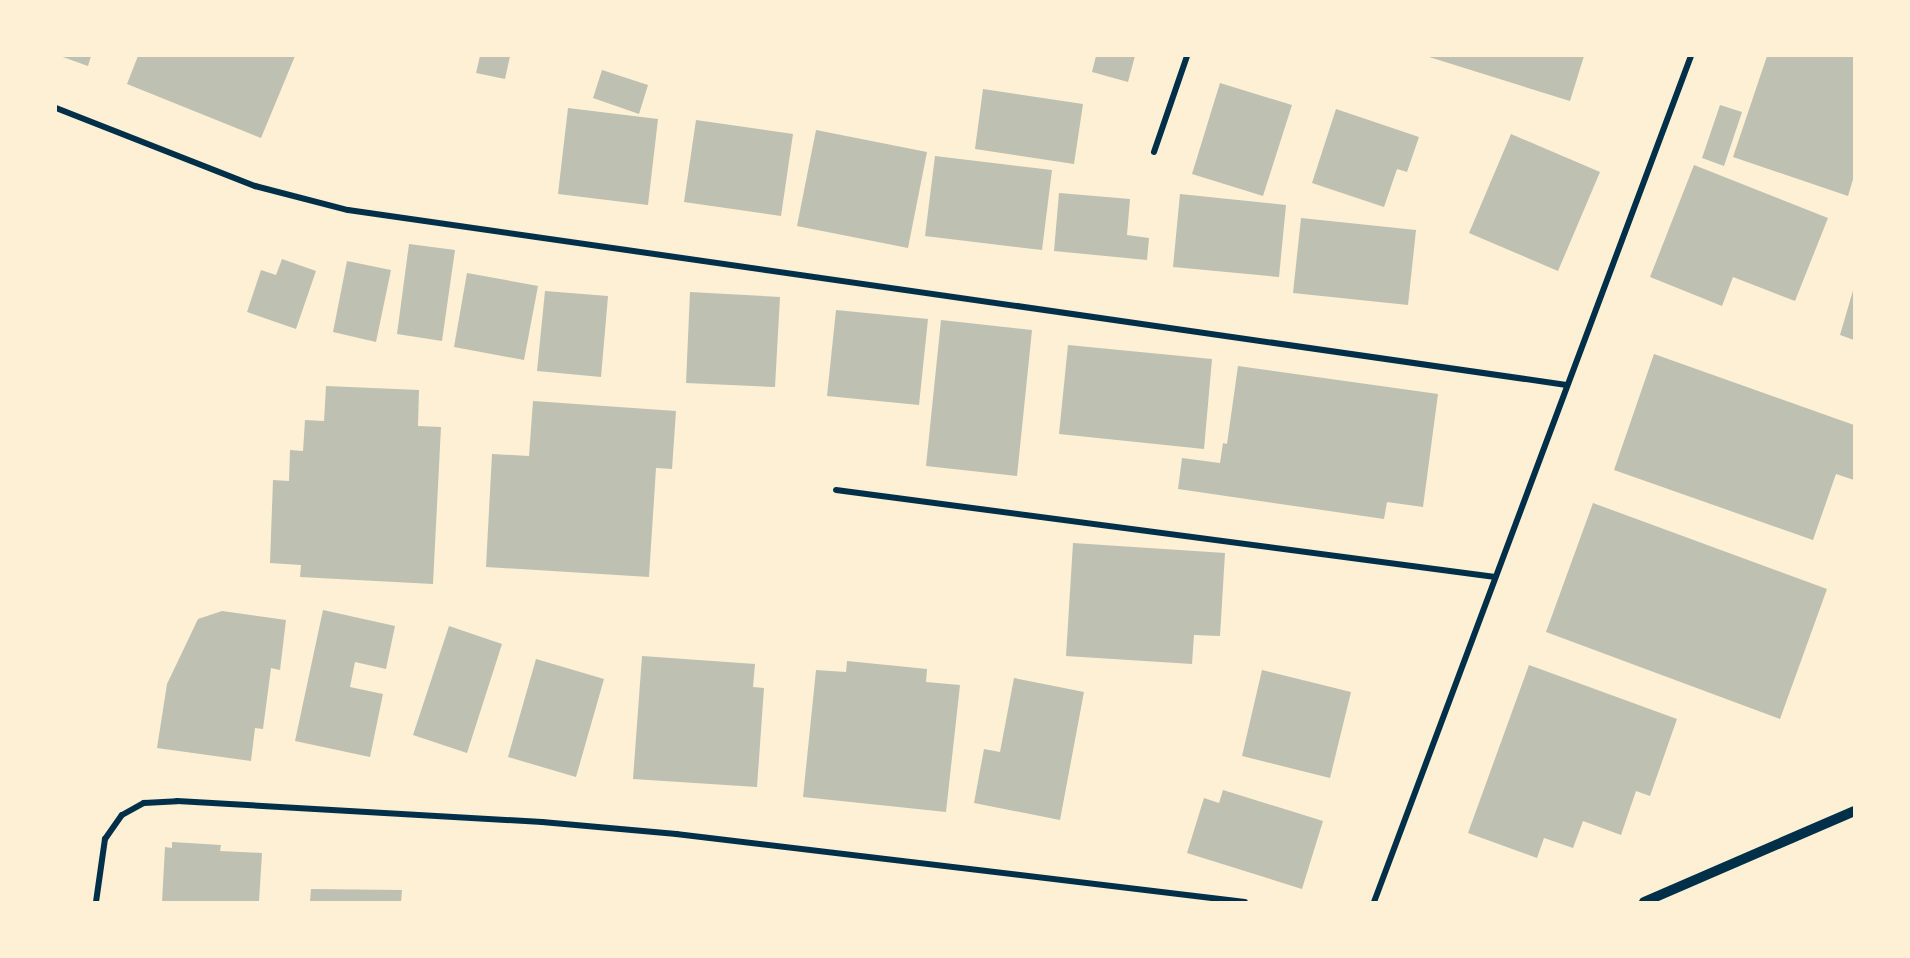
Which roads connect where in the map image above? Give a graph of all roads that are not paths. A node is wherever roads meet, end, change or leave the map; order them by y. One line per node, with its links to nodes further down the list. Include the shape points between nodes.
1 (1187, 56): 4 (street)
2 (1691, 56): 5 (street)
3 (56, 108): 5 (street, via 255,186 348,210)
4 (1154, 153)
5 (1567, 385): 7 (street)
6 (836, 490): 7 (street)
7 (1496, 576): 11 (street)
8 (1854, 811): 12 (street)
9 (96, 903): 10 (street, via 105,839 122,815 144,803 177,801 542,822 676,834)
10 (1245, 903)
11 (1374, 903)
12 (1644, 903)

